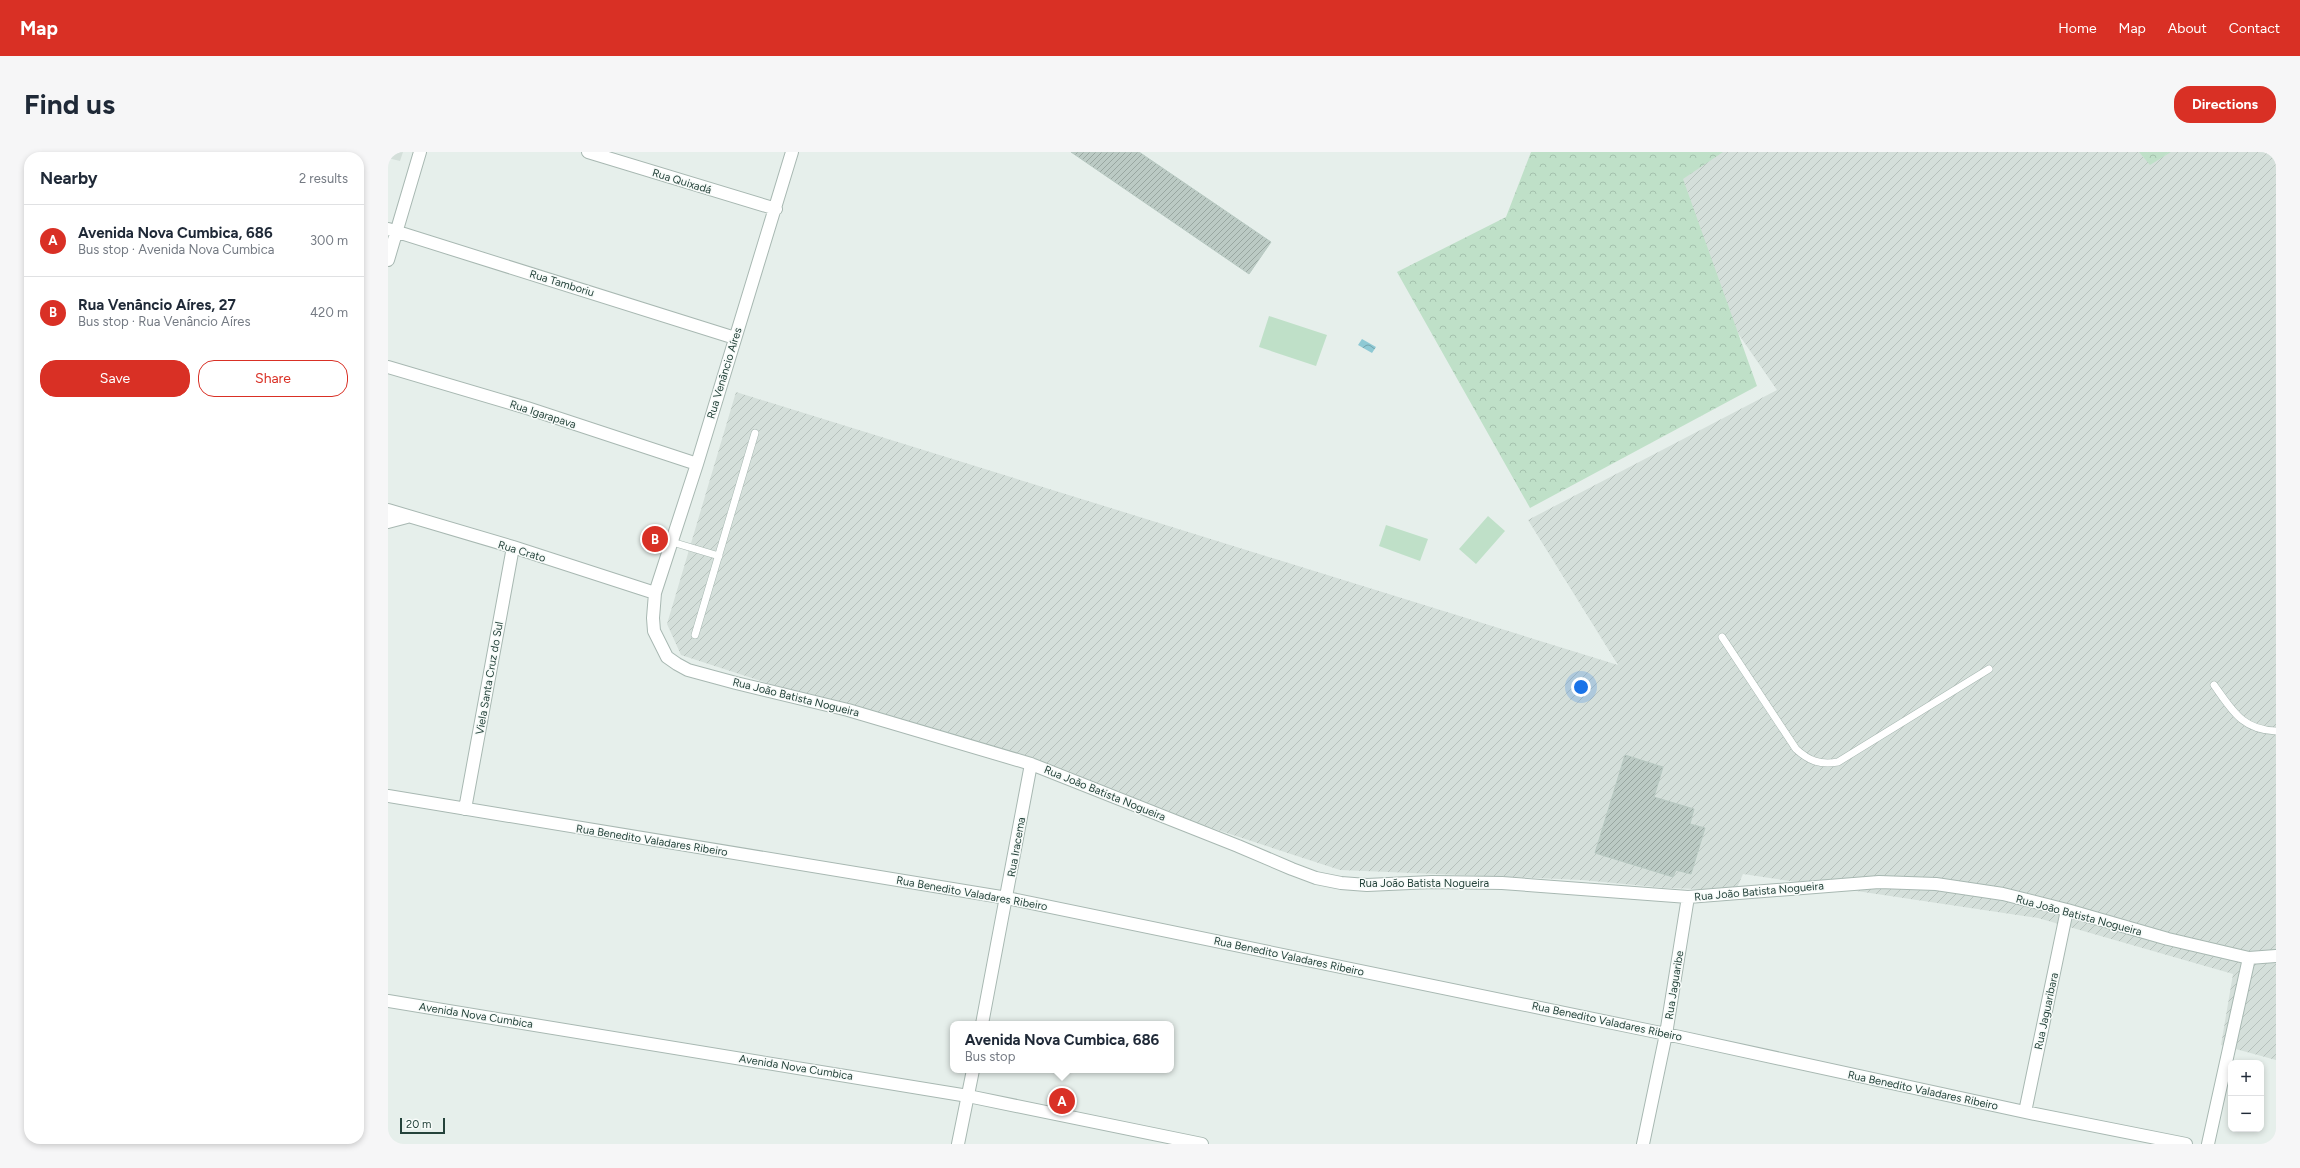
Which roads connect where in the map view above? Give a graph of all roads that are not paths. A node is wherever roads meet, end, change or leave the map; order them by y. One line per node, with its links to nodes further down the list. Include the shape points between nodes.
1 (420, 152): 5 (street)
2 (588, 152): 4 (street, Rua Quixadá)
3 (792, 152): 4 (street, Rua Venâncio Aíres)
4 (776, 209): 7 (street, Rua Venâncio Aíres)
5 (392, 231): 6 (street); 7 (street, Rua Tamboriu)
6 (388, 260)
7 (734, 338): 10 (street, Rua Venâncio Aíres)
8 (388, 367): 10 (street, Rua Igarapava, via 527,408)
9 (756, 433): 16 (lane)
10 (697, 464): 14 (street, Rua Venâncio Aíres)
11 (388, 510): 12 (street, Rua Crato)
12 (407, 517): 13 (street); 15 (street, Rua Crato)
13 (388, 522)
14 (672, 542): 16 (lane); 17 (street, Rua Venâncio Aíres)
15 (513, 547): 17 (street, Rua Crato); 25 (street, Viela Santa Cruz do Sul)
16 (719, 556): 18 (lane)
17 (655, 594): 23 (street, Rua João Batista Nogueira, via 653,618 659,645 667,657 688,670 848,710)
18 (695, 635)
19 (1722, 637): 20 (lane, via 1796,749 1806,758 1826,764 1838,762)
20 (1989, 669)
21 (2214, 685): 22 (lane, via 2240,719 2254,727)
22 (2276, 731)
23 (1031, 764): 26 (street, Rua João Batista Nogueira, via 1316,878 1367,885 1432,882 1502,883); 27 (street, Rua Iracema)
24 (388, 796): 25 (street, Rua Benedito Valadares Ribeiro)
25 (466, 809): 27 (street, Rua Benedito Valadares Ribeiro)
26 (1688, 897): 28 (street, Rua João Batista Nogueira, via 1879,882 1921,884 2003,894); 33 (street, Rua Jaguaribe)
27 (1007, 898): 32 (street, Rua Iracema); 33 (street, Rua Benedito Valadares Ribeiro)
28 (2066, 910): 30 (street, Rua João Batista Nogueira, via 2168,939); 36 (street, Rua Jaguaribara)
29 (2276, 956): 30 (street, Rua João Batista Nogueira)
30 (2249, 958): 41 (street)
31 (388, 1001): 35 (street, Avenida Nova Cumbica)
32 (983, 1021)
33 (1666, 1034): 36 (street, Rua Benedito Valadares Ribeiro); 39 (street, Rua Jaguaribe)
34 (972, 1073): 35 (street)
35 (968, 1096): 37 (street); 38 (street, Avenida Nova Cumbica)
36 (2025, 1112): 40 (street, Rua Benedito Valadares Ribeiro)
37 (958, 1144)
38 (1202, 1144)
39 (1644, 1144)
40 (2186, 1144)
41 (2208, 1144)

